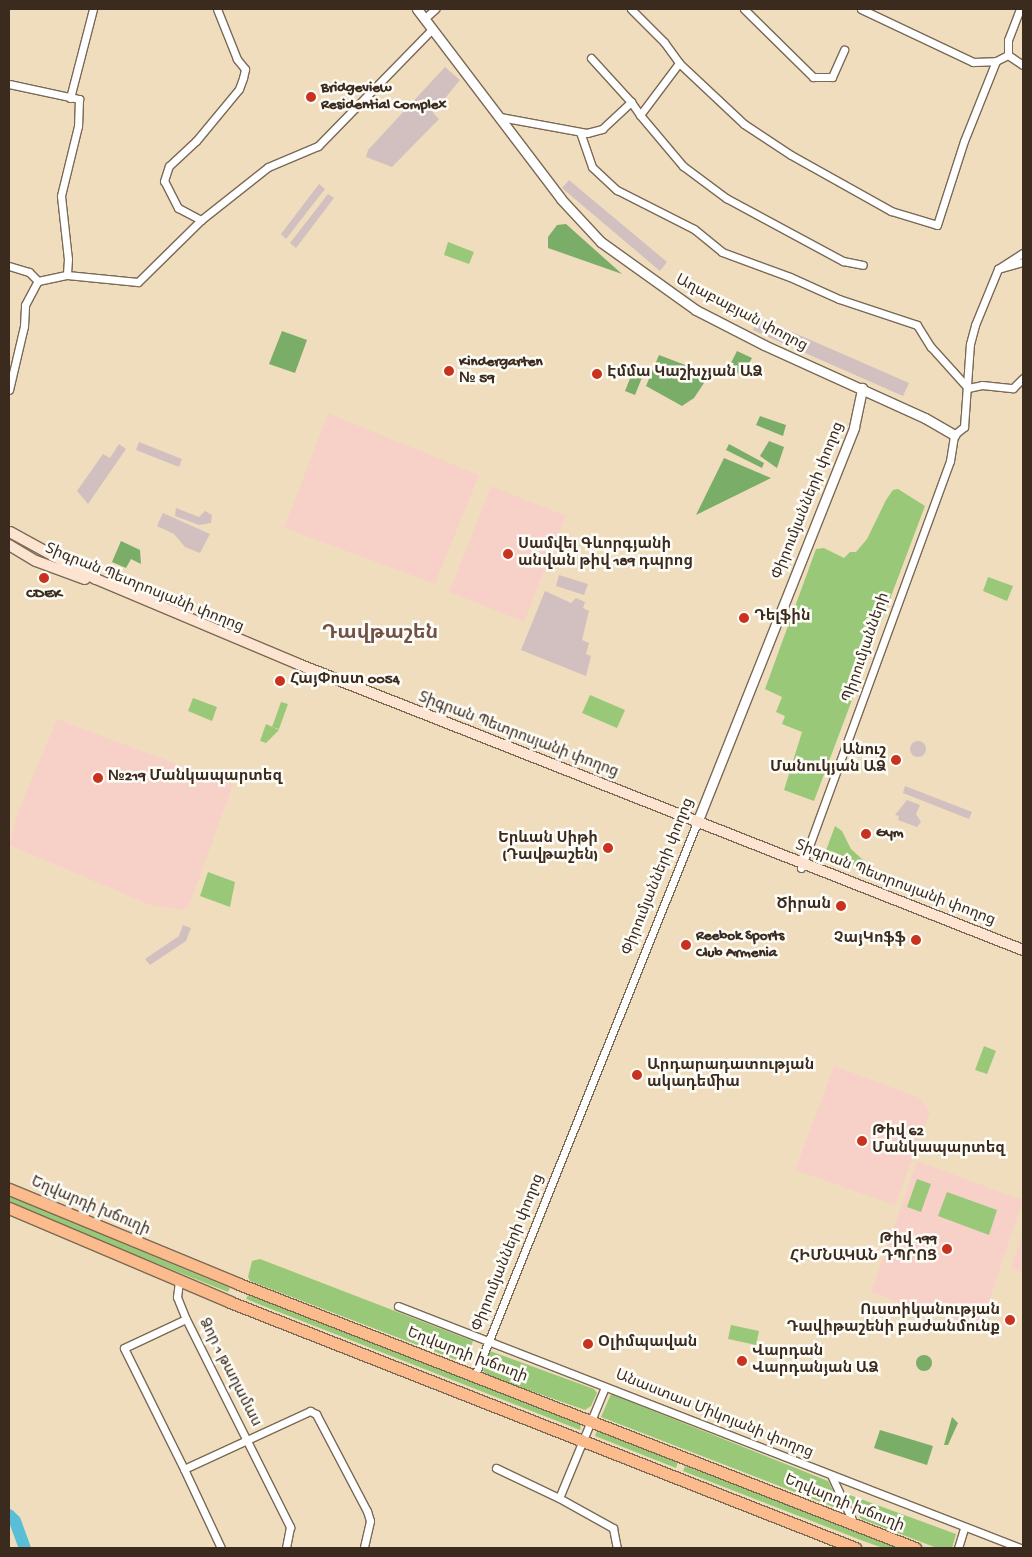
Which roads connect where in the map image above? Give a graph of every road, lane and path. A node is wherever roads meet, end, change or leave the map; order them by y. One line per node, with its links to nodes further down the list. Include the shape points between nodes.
1 (93, 9): 18 (street)
2 (217, 9): 23 (street, via 237,59 245,69 244,78 239,89 196,141 169,166 164,181 178,208)
3 (417, 9): 9 (street, Աղաբաբյան փողոց)
4 (435, 9): 9 (street)
5 (631, 9): 15 (street, via 664,42)
6 (744, 9): 11 (street, via 813,77 832,77)
7 (862, 9): 14 (street, via 972,62)
8 (1020, 9): 12 (street, via 1008,40)
9 (424, 18): 10 (street, Աղաբաբյան փողոց)
10 (432, 29): 21 (street, Աղաբաբյան փողոց); 23 (street, via 318,146 268,167)
11 (844, 50)
12 (1008, 56): 14 (street); 16 (street)
13 (591, 58): 19 (street)
14 (996, 61): 15 (street, via 964,141 937,225 891,211 791,155 744,124)
15 (679, 63): 20 (street)
16 (1023, 65)
17 (9, 84): 18 (street)
18 (70, 98): 29 (street, via 79,99 81,105 62,196)
19 (631, 102): 20 (street); 22 (street, via 602,129)
20 (640, 114): 27 (street, via 683,166 726,198 848,263)
21 (500, 117): 22 (street); 32 (street, Աղաբաբյան փողոց, via 561,199 596,237 664,289 764,345)
22 (580, 132): 33 (street, via 592,167 616,190 694,229 722,252 790,276 839,299 917,324 931,347)
23 (202, 220): 29 (street, via 138,282)
24 (1023, 253): 28 (street)
25 (1023, 262): 28 (street)
26 (9, 266): 30 (street, via 29,272)
27 (864, 266)
28 (998, 269): 33 (street, via 970,344)
29 (67, 275): 30 (street)
30 (38, 281): 34 (street, via 24,305)
31 (1023, 378): 33 (street, via 1013,388 982,385)
32 (862, 388): 35 (street, Աղաբաբյան փողոց); 38 (street, Փիրումյանների փողոց, via 854,428)
33 (968, 388): 35 (street, via 964,427)
34 (9, 390)
35 (954, 435): 39 (street, Պիրումյանների, via 950,462)
36 (9, 533): 38 (main road, Տիգրան Պետրոսյանի փողոց, via 96,579 251,645)
37 (9, 545): 38 (main road, Տիգրան Պետրոսյանի փողոց, via 36,561 112,589 393,708)
38 (697, 823): 39 (main road, Տիգրան Պետրոսյանի փողոց); 49 (street, Փիրումյանների փողոց)
39 (802, 866): 40 (main road, Տիգրան Պետրոսյանի փողոց); 41 (main road, Տիգրան Պետրոսյանի փողոց)
40 (1023, 950)
41 (1023, 956)
42 (9, 1189): 45 (main road, Եղվարդի խճուղի)
43 (9, 1208): 44 (main road)
44 (179, 1281): 46 (main road); 48 (street, Ձոր 1 թաղամաս, via 177,1297)
45 (239, 1284): 46 (main road); 50 (main road, Եղվարդի խճուղի)
46 (230, 1302): 54 (main road)
47 (398, 1306): 49 (street, Անաստաս Միկոյանի փողոց)
48 (186, 1319): 53 (street, Ձոր 1 թաղամաս); 56 (street, Ձոր 1 թաղամաս, via 124,1348)
49 (488, 1341): 50 (street, Փիրումյանների փողոց); 51 (street, Անաստաս Միկոյանի փողոց)
50 (475, 1375): 52 (main road, Եղվարդի խճուղի)
51 (605, 1387): 52 (street); 57 (street, Անաստաս Միկոյանի փողոց)
52 (591, 1420): 54 (street); 59 (main road, Եղվարդի խճուղի)
53 (248, 1440): 56 (street, Ձոր 1 թաղամաս); 62 (street, Ձոր 1 թաղամաս, via 290,1527); 63 (street, Ձոր 1 թաղամաս, via 310,1412 316,1414 367,1511 370,1522)
54 (583, 1441): 58 (street); 65 (main road)
55 (496, 1468): 58 (street)
56 (184, 1469): 61 (street, Ձոր 1 թաղամաս)
57 (832, 1477): 59 (street); 60 (street, Անաստաս Միկոյանի փողոց)
58 (560, 1498): 64 (street, via 613,1528)
59 (854, 1524): 66 (main road, Եղվարդի խճուղի)
60 (964, 1528): 67 (street); 68 (street, Անաստաս Միկոյանի փողոց)
61 (221, 1548)
62 (286, 1548)
63 (364, 1548)
64 (617, 1548)
65 (855, 1548)
66 (914, 1548)
67 (958, 1548)
68 (1020, 1548)

